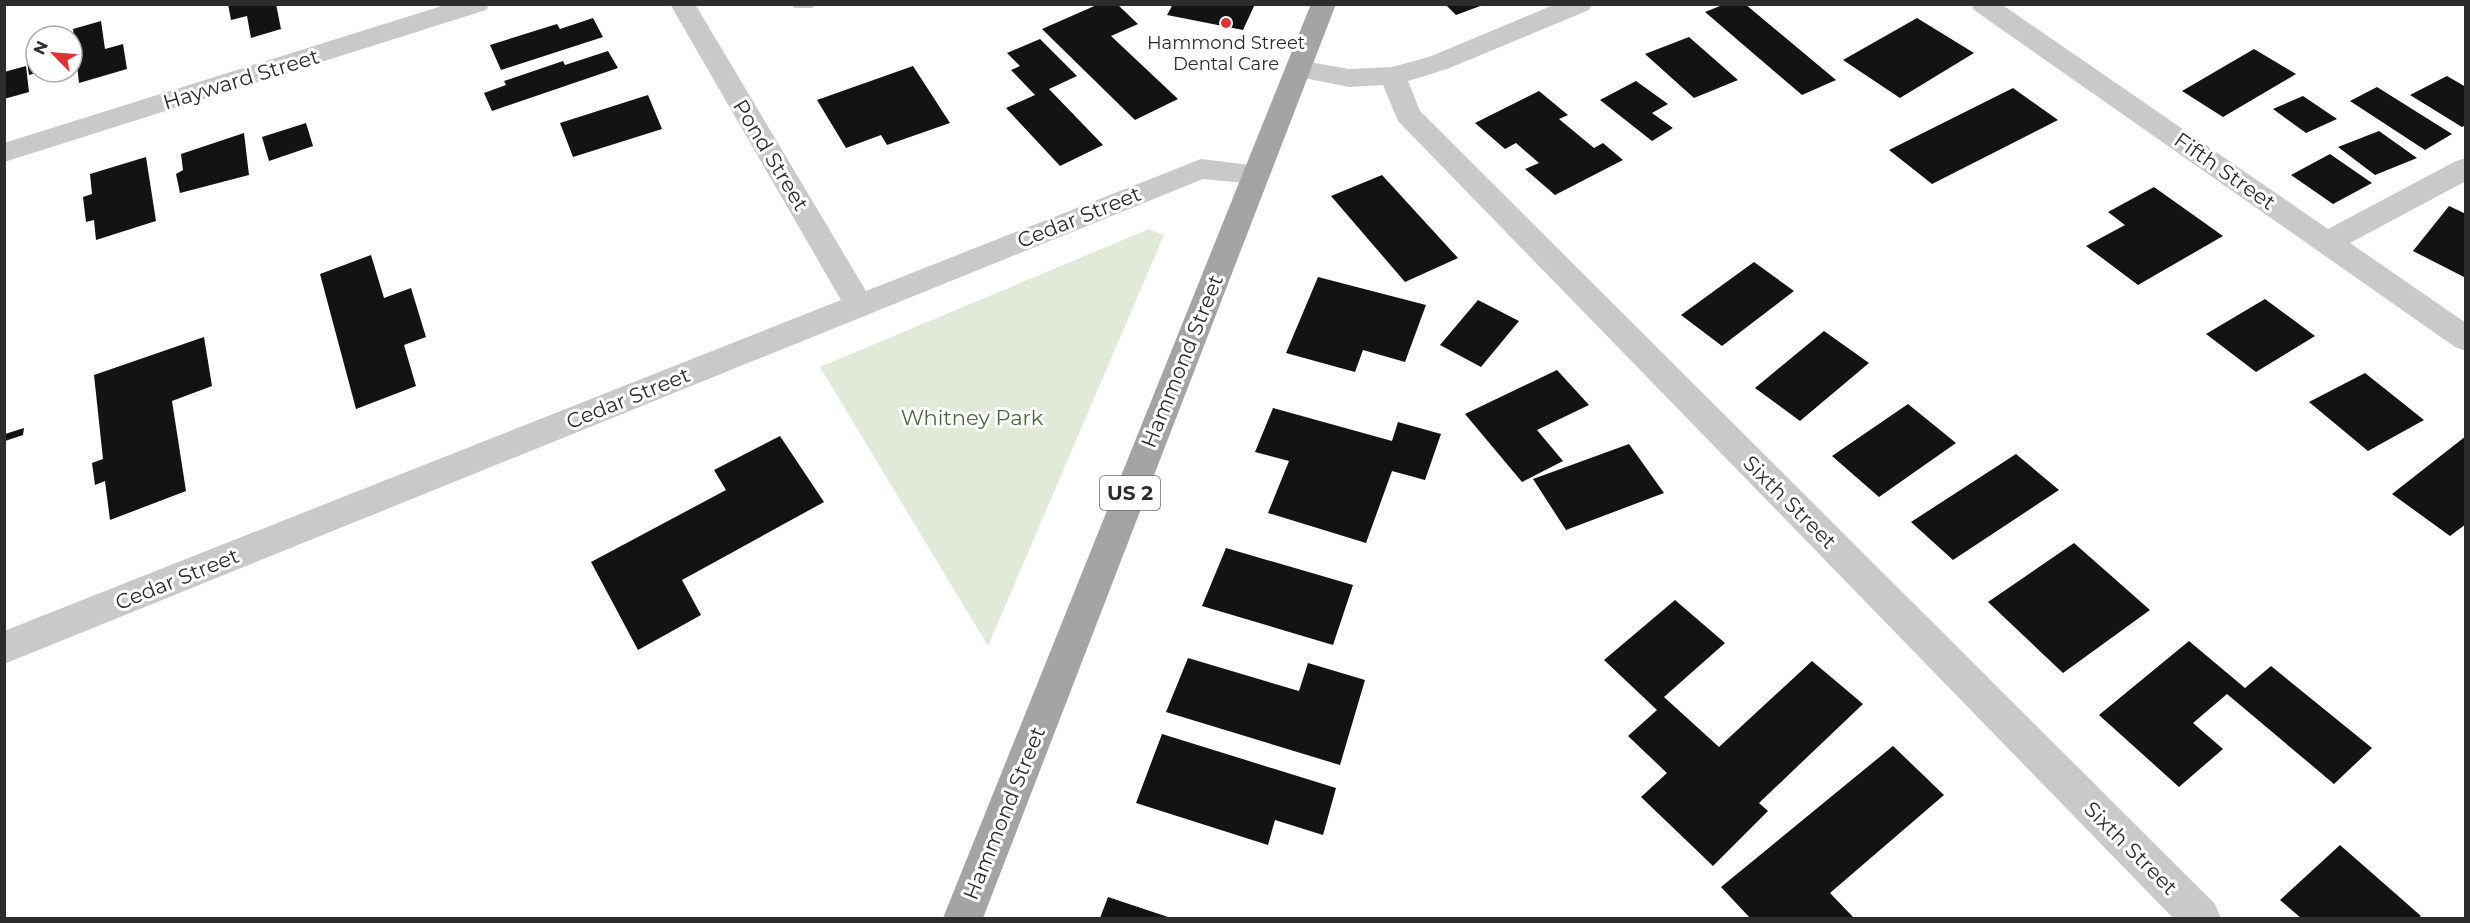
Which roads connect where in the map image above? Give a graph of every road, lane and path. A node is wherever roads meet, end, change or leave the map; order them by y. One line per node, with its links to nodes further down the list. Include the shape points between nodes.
1 (477, 4): 10 (street, Hayward Street)
2 (682, 4): 14 (street, Pond Street)
3 (801, 4): 4 (lane)
4 (806, 4)
5 (1324, 4): 8 (main road, Hammond Street / US 2)
6 (1580, 4): 9 (street, via 1438,63)
7 (1983, 4): 13 (street, Fifth Street)
8 (1298, 69): 9 (street, via 1349,78); 12 (main road, Hammond Street / US 2)
9 (1393, 76): 18 (street, Sixth Street, via 1408,115)
10 (4, 153)
11 (2466, 168): 13 (street)
12 (1256, 174): 14 (street, Cedar Street, via 1201,169); 17 (main road, Hammond Street / US 2)
13 (2328, 242): 15 (street, Fifth Street)
14 (860, 306): 16 (street, Cedar Street)
15 (2466, 339)
16 (4, 648)
17 (963, 918)
18 (2201, 918)

